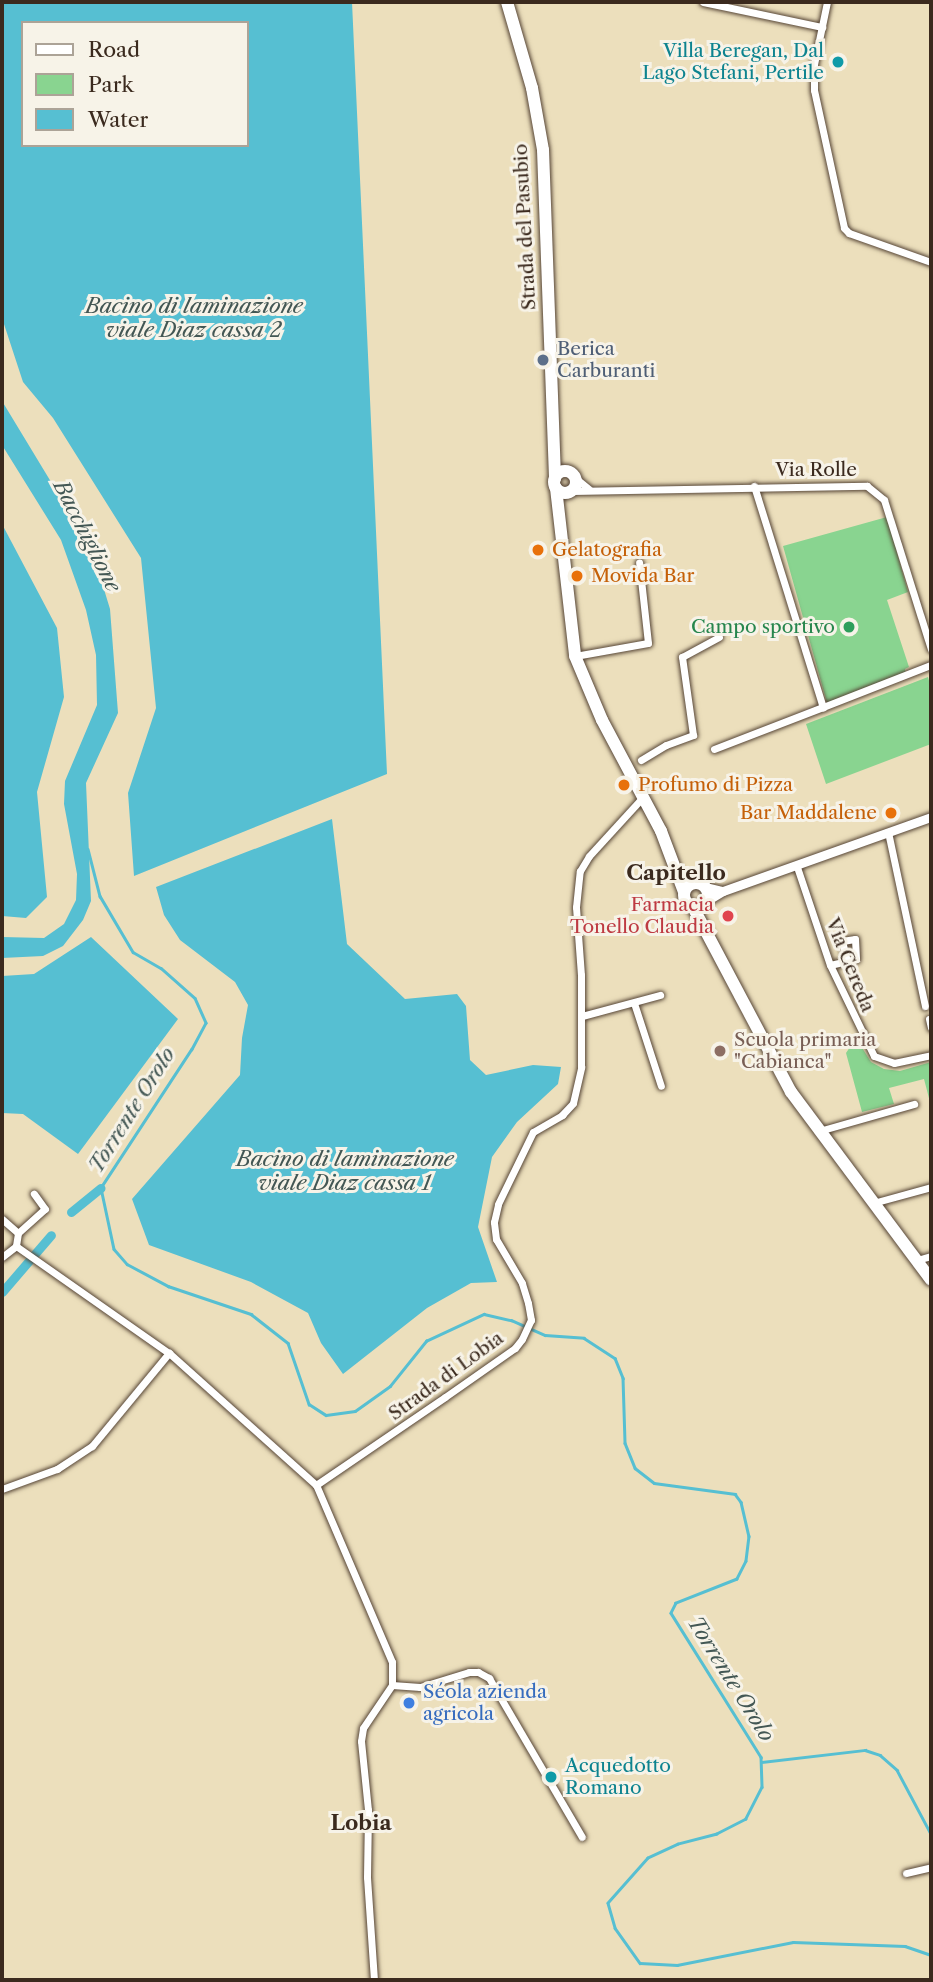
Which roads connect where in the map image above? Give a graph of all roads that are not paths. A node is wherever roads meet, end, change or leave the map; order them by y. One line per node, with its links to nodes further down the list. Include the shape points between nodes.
1 (507, 2): 6 (main road, Strada del Pasubio, via 532,88 543,150)
2 (703, 2): 4 (street)
3 (827, 2): 4 (street)
4 (822, 27): 5 (street, via 814,90 845,228)
5 (931, 262)
6 (553, 454): 7 (main road); 9 (main road, Strada del Pasubio)
7 (573, 475): 9 (main road, via 576,484); 9 (main road, via 561,472); 10 (street)
8 (754, 486): 10 (street, Via Rolle); 13 (street, Via Rolle, via 858,484 880,494 895,528); 16 (street, Via Rolle)
9 (563, 488): 10 (street, Via Rolle); 14 (main road, via 557,513)
10 (590, 490)
11 (639, 562): 14 (street, via 648,643)
12 (719, 637): 18 (street, via 682,657 693,735)
13 (931, 649)
14 (575, 656): 18 (main road, via 587,688)
15 (931, 665): 16 (street)
16 (823, 707): 17 (street)
17 (714, 749)
18 (634, 763): 19 (main road)
19 (643, 797): 21 (main road); 30 (street, Strada di Lobia, via 580,872 576,908)
20 (931, 817): 22 (street)
21 (661, 831): 24 (main road); 24 (main road, via 684,892 689,884)
22 (888, 832): 23 (street); 29 (street)
23 (797, 867): 24 (street); 26 (street, Via Cereda)
24 (702, 896): 36 (main road, via 724,962 772,1061)
25 (847, 961): 26 (street)
26 (830, 965): 33 (street, Via Cereda, via 874,1056 894,1063)
27 (660, 995): 28 (street)
28 (634, 1003): 30 (street); 34 (street)
29 (925, 1006)
30 (582, 1016): 48 (street, Strada di Lobia, via 580,1083 573,1102 562,1115 533,1132 507,1181 494,1222 496,1239 522,1283 531,1320 525,1333 515,1348)
31 (929, 1019): 32 (street)
32 (931, 1028)
33 (931, 1055)
34 (661, 1086)
35 (914, 1104): 36 (street)
36 (819, 1131): 39 (main road)
37 (931, 1187): 39 (street)
38 (34, 1194): 41 (street, via 45,1209)
39 (873, 1203): 45 (main road)
40 (2, 1219): 41 (street)
41 (18, 1233): 42 (street)
42 (16, 1246): 44 (street); 47 (street)
43 (931, 1256): 45 (street)
44 (2, 1257)
45 (917, 1260): 46 (main road)
46 (931, 1280)
47 (169, 1353): 48 (street); 49 (street, via 92,1447 57,1469)
48 (316, 1485): 50 (street, via 392,1662)
49 (2, 1489)
50 (392, 1685): 51 (street, via 420,1687 470,1672 489,1678); 54 (street, via 363,1727 361,1741)
51 (582, 1837)
52 (931, 1867): 53 (street)
53 (906, 1873)
54 (374, 1980)

